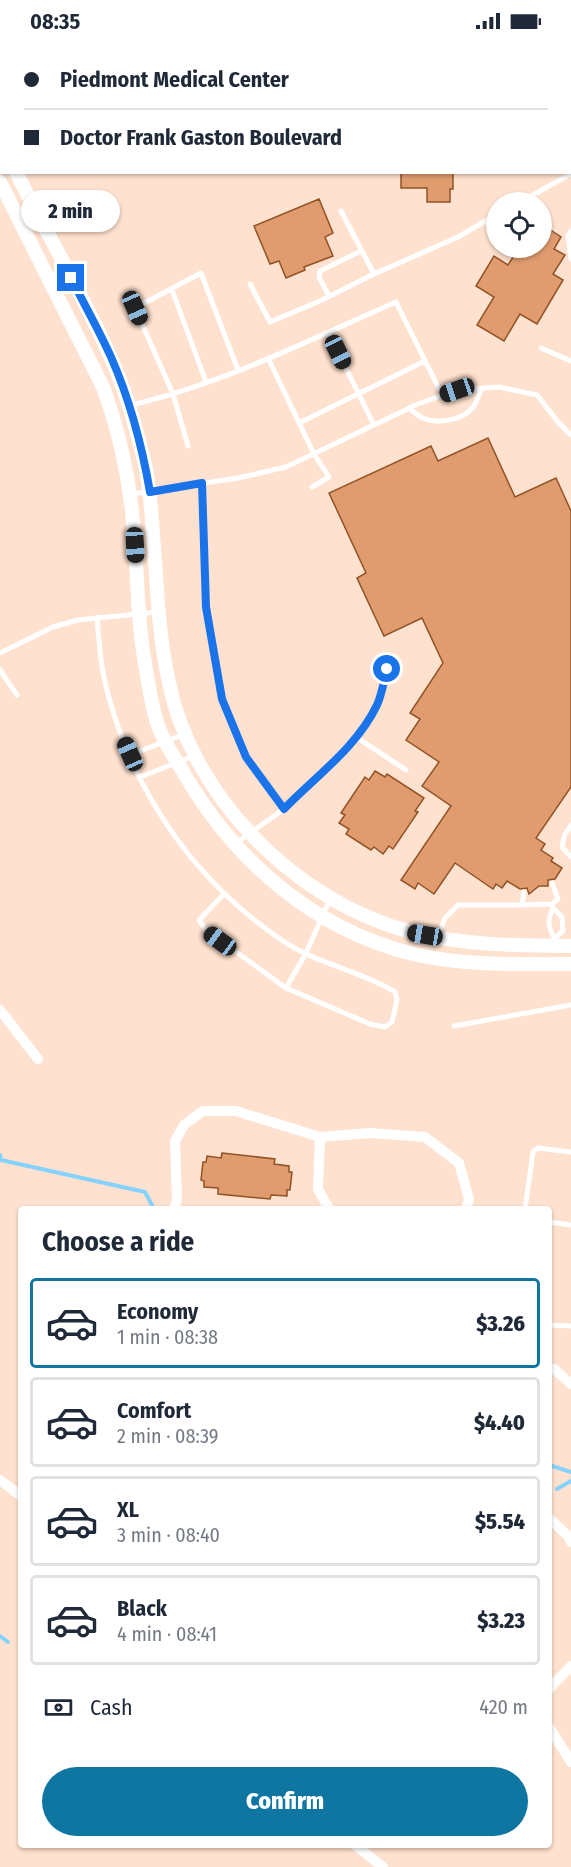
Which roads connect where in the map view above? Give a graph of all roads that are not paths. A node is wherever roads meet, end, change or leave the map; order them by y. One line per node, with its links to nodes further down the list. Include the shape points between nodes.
1 (17, 174): 11 (street)
2 (571, 174): 4 (lane)
3 (0, 182): 13 (street)
4 (538, 192)
5 (341, 211): 8 (lane)
6 (486, 221): 10 (lane)
7 (571, 231): 9 (lane)
8 (361, 250): 10 (lane); 15 (lane, via 320,271)
9 (571, 259)
10 (374, 274): 15 (lane)
11 (71, 278): 13 (street); 27 (street, via 111,357)
12 (250, 284): 15 (lane, via 270,322)
13 (54, 287): 37 (street, via 103,387 121,445)
14 (172, 290): 21 (lane, via 201,273); 22 (lane); 25 (lane, via 135,308)
15 (329, 296)
16 (328, 332): 18 (lane); 19 (lane, via 396,302); 24 (lane)
17 (541, 348): 20 (lane)
18 (268, 358): 21 (lane); 29 (lane)
19 (425, 361): 24 (lane); 26 (lane)
20 (571, 361)
21 (238, 370): 22 (lane)
22 (206, 382): 25 (lane)
23 (482, 388): 26 (lane); 28 (lane, via 473,407 445,421 421,417); 31 (lane, via 499,387 537,395)
24 (358, 393): 29 (lane); 30 (lane)
25 (173, 394): 27 (lane); 32 (lane)
26 (442, 395): 28 (lane)
27 (129, 405): 36 (street)
28 (409, 408): 30 (lane)
29 (299, 423): 33 (lane)
30 (374, 425): 33 (lane)
31 (571, 435)
32 (188, 446)
33 (314, 454): 34 (lane, via 286,467); 35 (lane, via 329,477)
34 (202, 483): 36 (lane); 53 (lane, via 206,607 222,699 246,757)
35 (312, 487)
36 (150, 492): 37 (lane); 38 (street)
37 (130, 495): 39 (street)
38 (159, 612): 39 (lane); 45 (street, via 168,682)
39 (138, 615): 40 (lane); 47 (street, via 145,667)
40 (97, 617): 41 (lane, via 53,627); 48 (lane, via 107,692)
41 (0, 653)
42 (387, 669): 46 (lane, via 379,702)
43 (0, 670): 44 (lane)
44 (17, 695)
45 (185, 734): 47 (lane); 49 (street)
46 (356, 737): 51 (lane); 53 (lane)
47 (166, 742): 48 (lane); 50 (street)
48 (130, 754): 52 (lane)
49 (195, 756): 50 (lane); 55 (street)
50 (178, 764): 52 (lane); 56 (street)
51 (406, 770)
52 (140, 777): 60 (lane, via 163,820)
53 (284, 809): 55 (lane)
54 (571, 825): 57 (lane, via 562,847)
55 (251, 834): 56 (lane); 61 (street, via 313,887)
56 (235, 844): 64 (street, via 263,875)
57 (571, 857)
58 (552, 883): 63 (lane, via 558,899)
59 (524, 892): 62 (lane)
60 (224, 894): 68 (lane, via 284,942); 70 (lane, via 200,920 202,926)
61 (331, 897): 64 (lane); 65 (street, via 381,922)
62 (522, 905): 63 (lane); 65 (lane, via 458,905 445,918)
63 (552, 906): 66 (lane, via 548,918); 66 (lane, via 562,917 563,931)
64 (323, 918): 68 (lane); 69 (street, via 350,932 414,954 498,964)
65 (438, 937): 66 (street, via 483,944)
66 (556, 942): 67 (street)
67 (571, 946)
68 (306, 953): 70 (lane); 70 (lane, via 395,992 392,1022 385,1027 370,1024)
69 (571, 964)
70 (286, 988)
71 (571, 1005): 73 (lane)
72 (0, 1010): 74 (street)
73 (454, 1026)
74 (38, 1059)
75 (320, 1137): 77 (street, via 236,1111 203,1111 184,1125 175,1141); 78 (street, via 318,1189); 79 (street, via 370,1133 425,1137 459,1162 469,1199)
76 (571, 1152): 80 (lane, via 535,1149)
77 (175, 1206)
78 (327, 1206)
79 (467, 1206)
80 (525, 1206)
81 (552, 1223): 82 (lane)
82 (571, 1226)
83 (552, 1325): 84 (lane)
84 (571, 1326)
85 (552, 1369): 86 (street)
86 (571, 1384)
87 (0, 1480): 88 (street)
88 (18, 1494)
89 (552, 1521): 90 (street)
90 (570, 1538)
91 (571, 1666): 92 (street)
92 (552, 1686)
93 (552, 1732): 94 (street)
94 (571, 1762)
95 (359, 1848): 96 (street)
96 (383, 1867)

